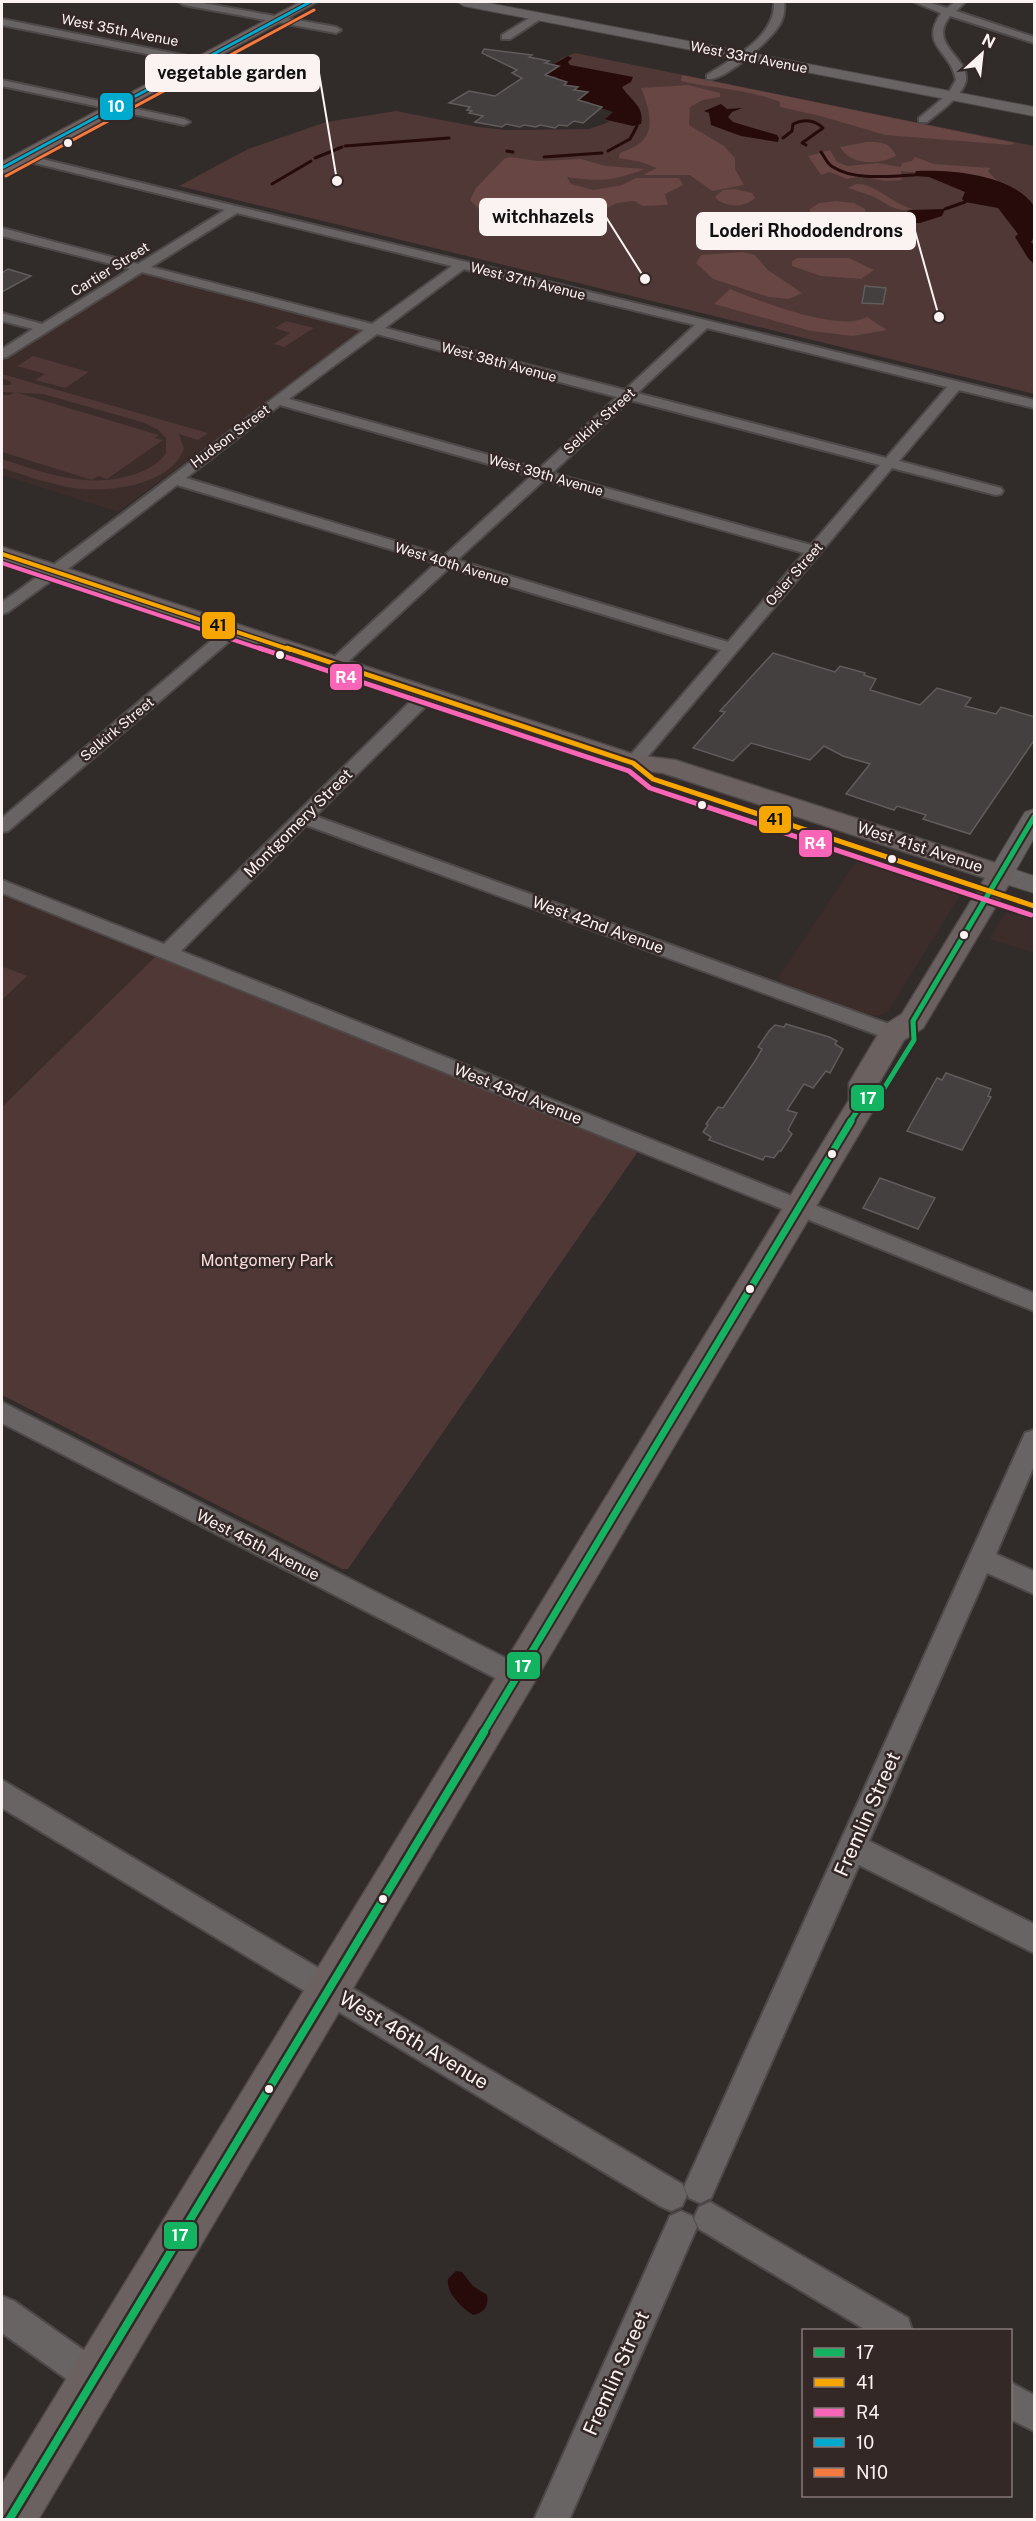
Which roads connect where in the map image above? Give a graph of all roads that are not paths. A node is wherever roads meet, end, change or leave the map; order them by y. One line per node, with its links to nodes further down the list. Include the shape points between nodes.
1 (183, 2): 9 (street)
2 (310, 2): 9 (highway)
3 (464, 2): 8 (street, West 33rd Avenue)
4 (779, 2): 14 (street, via 780,17 773,28)
5 (919, 2): 7 (street)
6 (960, 2): 7 (street)
7 (948, 11): 13 (street); 19 (street, via 940,23 939,42 962,79)
8 (540, 16): 12 (street); 14 (street, West 33rd Avenue)
9 (277, 19): 11 (street); 15 (highway)
10 (2, 22): 15 (street, West 35th Avenue)
11 (336, 30)
12 (506, 37)
13 (1035, 40)
14 (742, 55): 17 (street); 19 (street, West 33rd Avenue)
15 (200, 61): 16 (street, West 35th Avenue); 20 (highway)
16 (267, 75)
17 (711, 77)
18 (2, 83): 20 (street)
19 (951, 96): 21 (street, West 33rd Avenue); 22 (street)
20 (114, 107): 23 (street); 24 (highway)
21 (1035, 112)
22 (923, 120)
23 (184, 122)
24 (12, 158): 25 (street, West 37th Avenue)
25 (234, 209): 27 (street, West 37th Avenue); 28 (street, Cartier Street)
26 (2, 232): 28 (street, West 38th Avenue)
27 (461, 265): 30 (street, West 37th Avenue); 32 (street, Hudson Street)
28 (140, 268): 31 (street, Cartier Street); 32 (street, West 38th Avenue)
29 (2, 317): 31 (street)
30 (704, 324): 34 (street, West 37th Avenue); 35 (street, Selkirk Street)
31 (43, 328): 33 (street, Cartier Street)
32 (374, 329): 35 (street, West 38th Avenue); 36 (street, Hudson Street)
33 (2, 354)
34 (956, 385): 37 (street, West 37th Avenue); 38 (street, Osler Street)
35 (627, 395): 38 (street, West 38th Avenue); 39 (street, Selkirk Street)
36 (278, 400): 39 (street, West 39th Avenue); 40 (street, Hudson Street)
37 (1035, 404)
38 (889, 463): 41 (street, West 38th Avenue); 42 (street, Osler Street)
39 (541, 474): 42 (street, West 39th Avenue); 44 (street, Selkirk Street)
40 (174, 479): 44 (street, West 40th Avenue); 45 (street, Hudson Street)
41 (996, 491)
42 (814, 551): 48 (street, Osler Street)
43 (2, 554): 45 (main road, West 41st Avenue)
44 (445, 561): 48 (street, West 40th Avenue); 49 (street, Selkirk Street)
45 (54, 571): 46 (street, Hudson Street); 47 (main road, West 41st Avenue)
46 (2, 609)
47 (233, 630): 49 (main road, West 41st Avenue); 54 (street, Selkirk Street)
48 (731, 648): 51 (street, Osler Street)
49 (336, 664): 50 (main road, West 41st Avenue)
50 (428, 694): 51 (main road, West 41st Avenue); 53 (street, Montgomery Street)
51 (633, 763): 55 (main road, West 41st Avenue, via 653,779)
52 (1035, 817): 55 (street)
53 (303, 818): 59 (street, Montgomery Street); 60 (street, West 42nd Avenue)
54 (2, 827)
55 (996, 883): 56 (street, West 41st Avenue); 58 (street, West 41st Avenue); 60 (main road)
56 (1035, 885)
57 (2, 886): 59 (street, West 43rd Avenue)
58 (1035, 906)
59 (168, 952): 61 (street, West 43rd Avenue)
60 (903, 1027): 61 (main road, via 864,1083 864,1100)
61 (798, 1208): 62 (street, West 43rd Avenue); 67 (main road)
62 (1035, 1302)
63 (2, 1412): 67 (street, West 45th Avenue)
64 (1035, 1440): 65 (street, Fremlin Street)
65 (982, 1559): 66 (street); 69 (street, Fremlin Street)
66 (1035, 1583)
67 (516, 1676): 71 (main road)
68 (2, 1793): 71 (street, West 46th Avenue)
69 (853, 1847): 70 (street); 72 (street, Fremlin Street)
70 (1035, 1939)
71 (328, 1989): 72 (street, West 46th Avenue); 76 (main road)
72 (686, 2191): 73 (street, via 669,2209 671,2216)
73 (696, 2223): 75 (street); 80 (street, Fremlin Street)
74 (2, 2313): 76 (street)
75 (892, 2329)
76 (94, 2378): 79 (main road)
77 (1012, 2400): 78 (street)
78 (1035, 2414)
79 (9, 2520)
80 (552, 2520)

